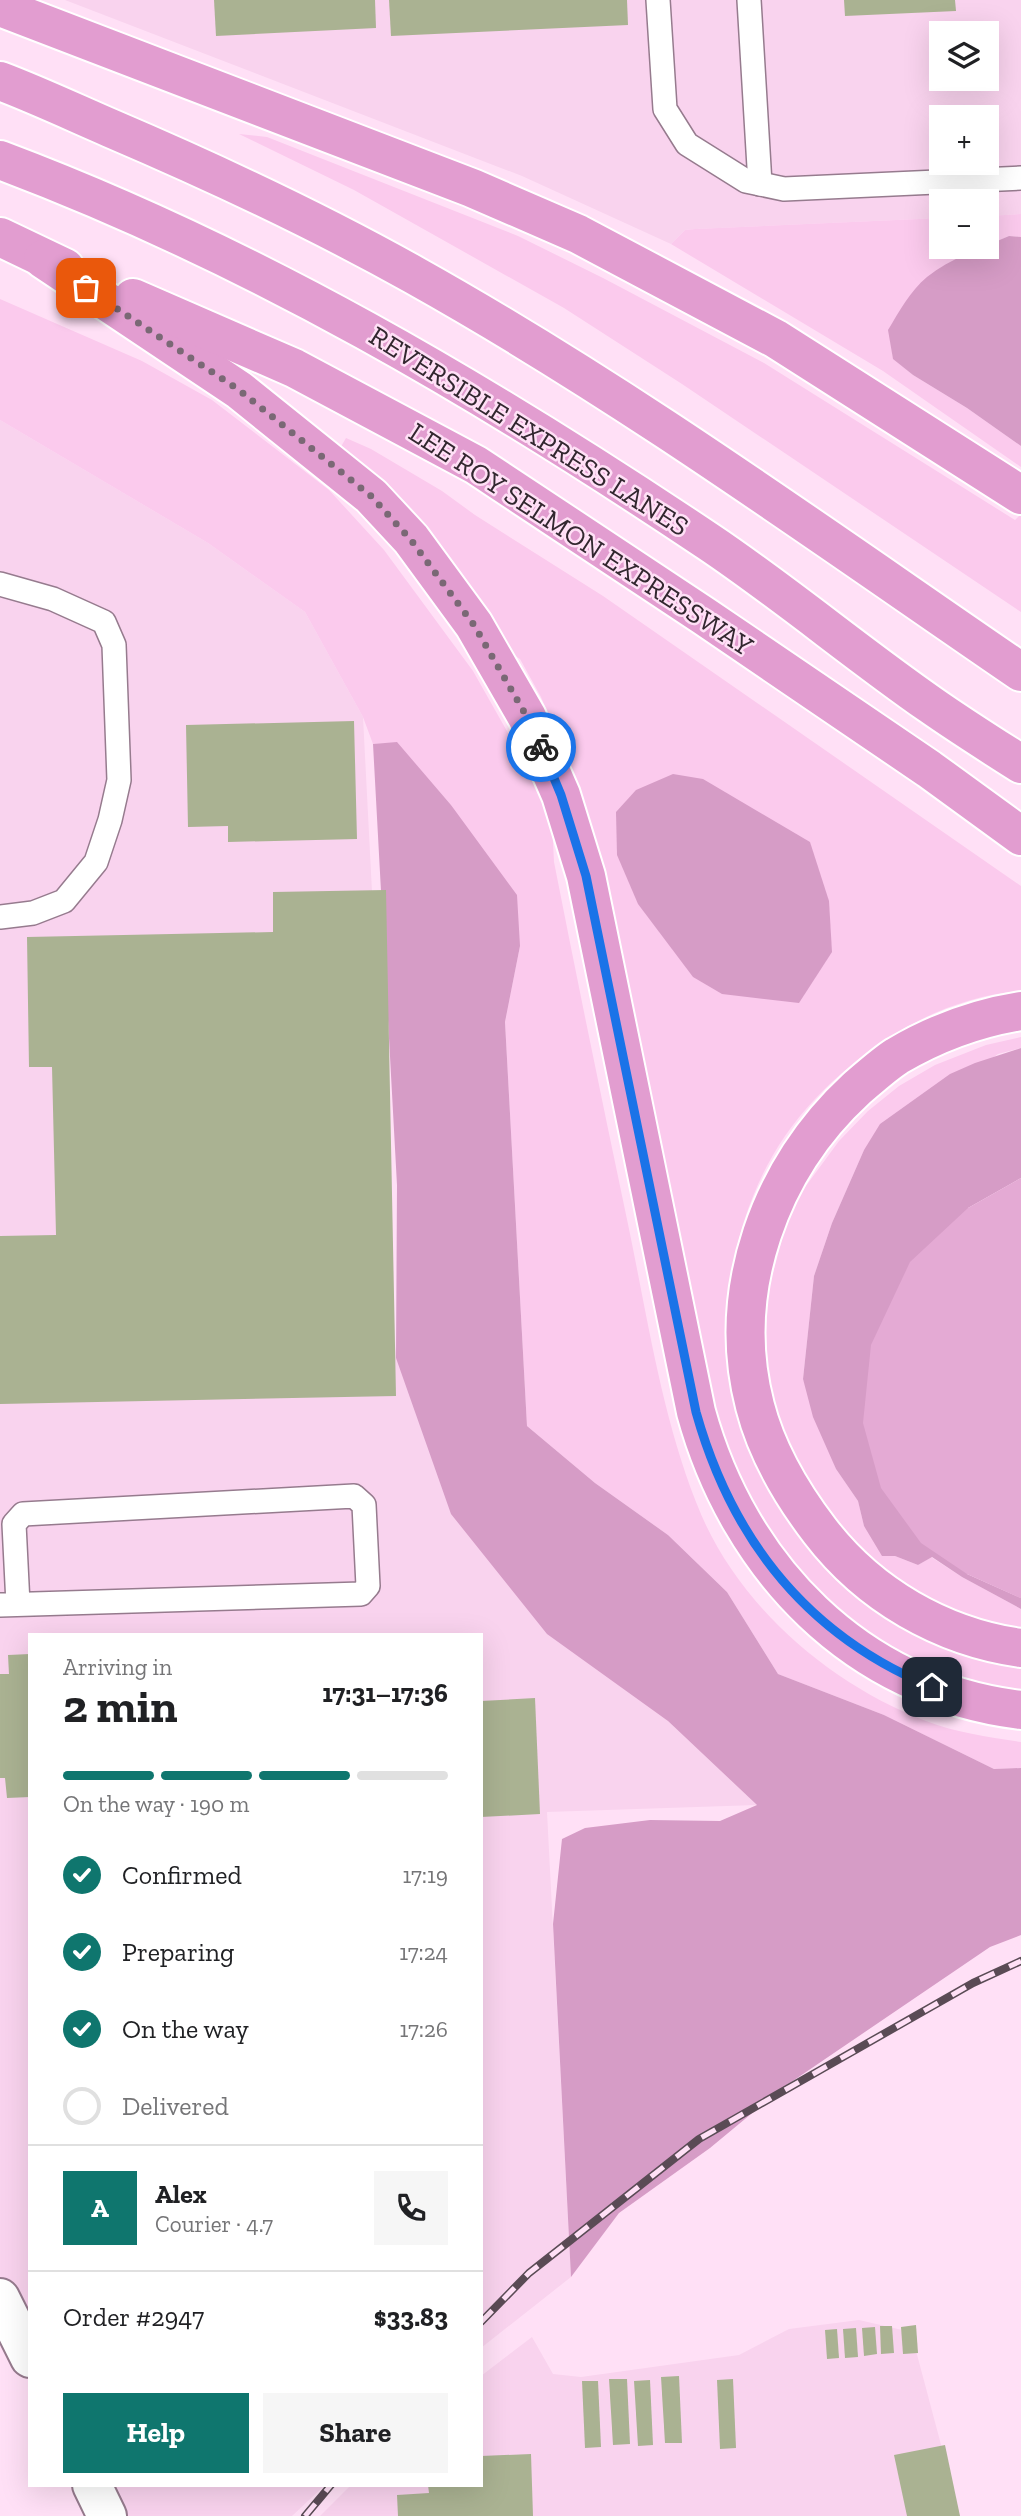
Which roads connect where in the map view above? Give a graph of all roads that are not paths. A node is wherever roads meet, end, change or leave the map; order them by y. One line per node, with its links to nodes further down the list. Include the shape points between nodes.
1 (658, 0): 7 (lane, via 664,109 687,144 746,181)
2 (749, 0): 7 (lane)
3 (3, 8): 10 (highway, via 472,188 578,234 776,339)
4 (4, 83): 12 (highway, via 173,155 338,234 481,314 649,419)
5 (0, 160): 13 (highway, REVERSIBLE EXPRESS LANES, via 233,260 475,391 711,543 930,705)
6 (1021, 178): 7 (lane, via 785,189)
7 (760, 184)
8 (2, 238): 9 (highway, LEE ROY SELMON EXPRESSWAY)
9 (43, 259): 14 (highway, LEE ROY SELMON EXPRESSWAY, via 294,368 476,465 929,769); 19 (highway, via 239,390 371,496 411,540 474,625 544,753 586,876 696,1412 733,1508 782,1581 813,1614 858,1649 949,1694)
10 (1021, 495)
11 (0, 584): 15 (lane, via 54,599 104,622 114,645 119,780 96,862 64,901 33,913)
12 (1021, 672)
13 (1021, 765)
14 (1021, 836)
15 (0, 917)
16 (1021, 1011): 18 (highway, via 960,1026 918,1045 895,1057 838,1105 795,1162 767,1218 749,1279 746,1319 749,1371 763,1432 788,1486 824,1537 864,1579 913,1612 974,1638)
17 (9, 1605): 17 (lane, via 361,1594 368,1586 364,1505 354,1496 23,1514 14,1524)
18 (1021, 1648)
19 (1021, 1710)
20 (0, 2298): 21 (street)
21 (28, 2354)
22 (93, 2487): 23 (street)
23 (107, 2516)

